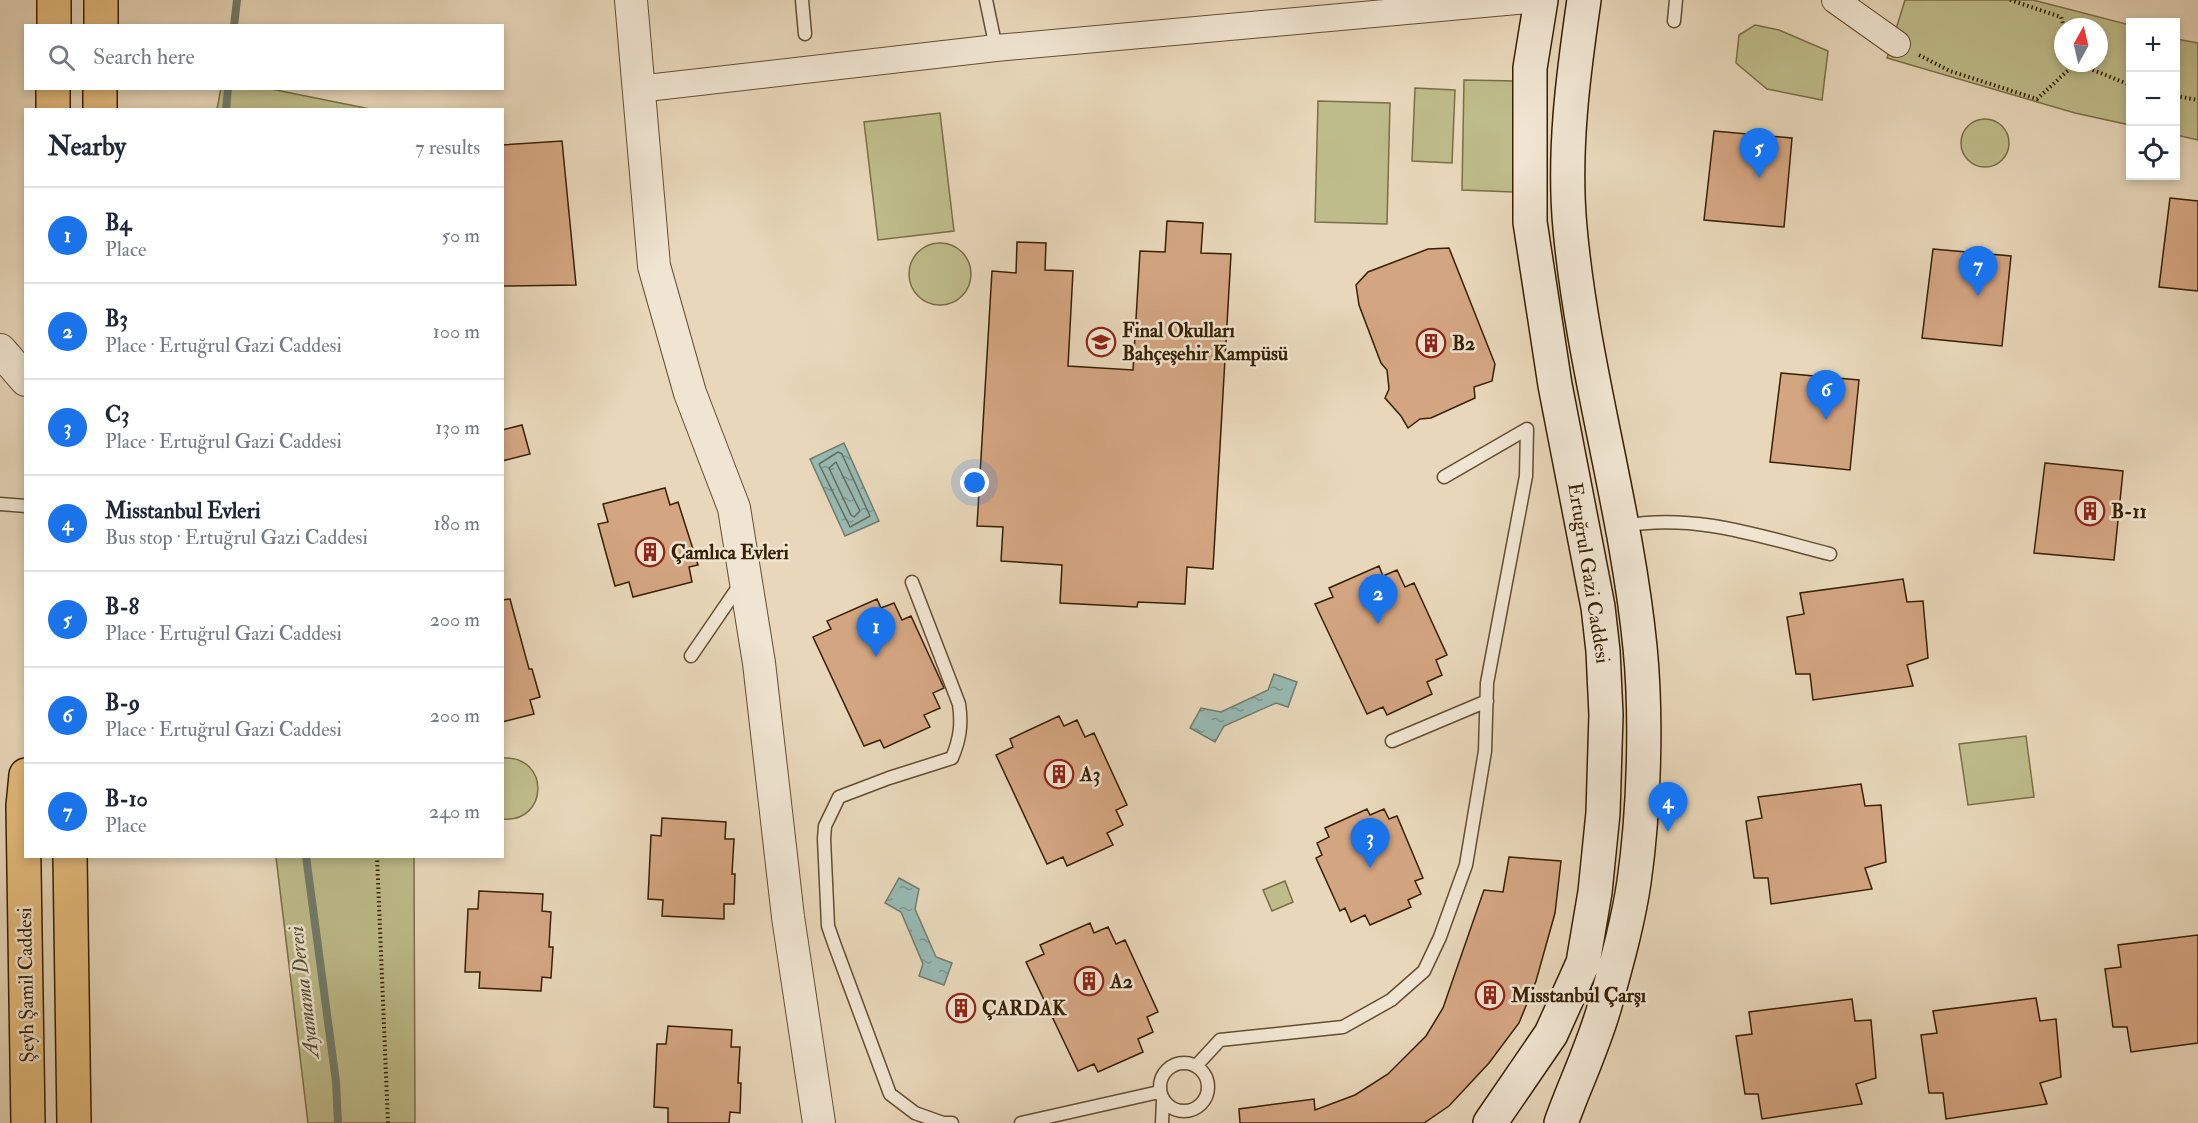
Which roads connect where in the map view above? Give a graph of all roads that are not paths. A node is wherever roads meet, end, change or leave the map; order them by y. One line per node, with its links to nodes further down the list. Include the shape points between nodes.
1 (54, 0): 12 (main road)
2 (101, 0): 13 (main road)
3 (631, 0): 17 (street)
4 (802, 0): 14 (lane)
5 (986, 0): 16 (lane)
6 (1529, 0): 16 (street)
7 (1541, 0): 45 (main road, Ertuğrul Gazi Caddesi, via 1530,68 1530,222 1555,385 1604,651 1604,813 1583,963 1551,1035)
8 (1584, 0): 27 (main road, Ertuğrul Gazi Caddesi, via 1566,153 1570,228 1587,355)
9 (1676, 0): 11 (lane)
10 (1835, 0): 15 (street)
11 (1674, 21)
12 (54, 24)
13 (101, 24)
14 (805, 34)
15 (1897, 44)
16 (996, 48): 17 (street)
17 (638, 89): 29 (street, via 654,266 690,393 734,508)
18 (53, 90): 20 (main road)
19 (100, 90): 21 (main road)
20 (53, 108)
21 (100, 108)
22 (0, 350): 23 (street)
23 (24, 378)
24 (1444, 477): 32 (lane, via 1527,429 1526,476 1487,683)
25 (0, 504): 26 (lane)
26 (24, 506)
27 (1620, 526): 28 (lane, via 1693,521); 46 (main road, Ertuğrul Gazi Caddesi, via 1640,648 1641,775 1634,882 1604,1008)
28 (1830, 554)
29 (746, 576): 31 (lane); 41 (street, via 788,917)
30 (912, 582): 42 (lane, via 958,704 962,723 958,744 952,758 939,764 889,777 839,797 824,833 828,926 890,1094 915,1113)
31 (691, 656)
32 (1487, 701): 33 (lane); 36 (lane, via 1485,750 1466,865 1424,971 1391,1000 1343,1027 1220,1041)
33 (1392, 741)
34 (24, 796): 39 (main road, Şeyh Şamil Caddesi)
35 (70, 858): 40 (main road)
36 (1196, 1066): 37 (lane, via 1173,1065 1162,1076); 38 (lane, via 1203,1071 1208,1086 1204,1101)
37 (1161, 1096): 38 (lane, via 1175,1110); 43 (lane); 44 (lane)
38 (1191, 1117)
39 (28, 1123)
40 (74, 1123)
41 (819, 1123)
42 (952, 1123)
43 (1021, 1123)
44 (1162, 1123)
45 (1490, 1123)
46 (1561, 1123)

